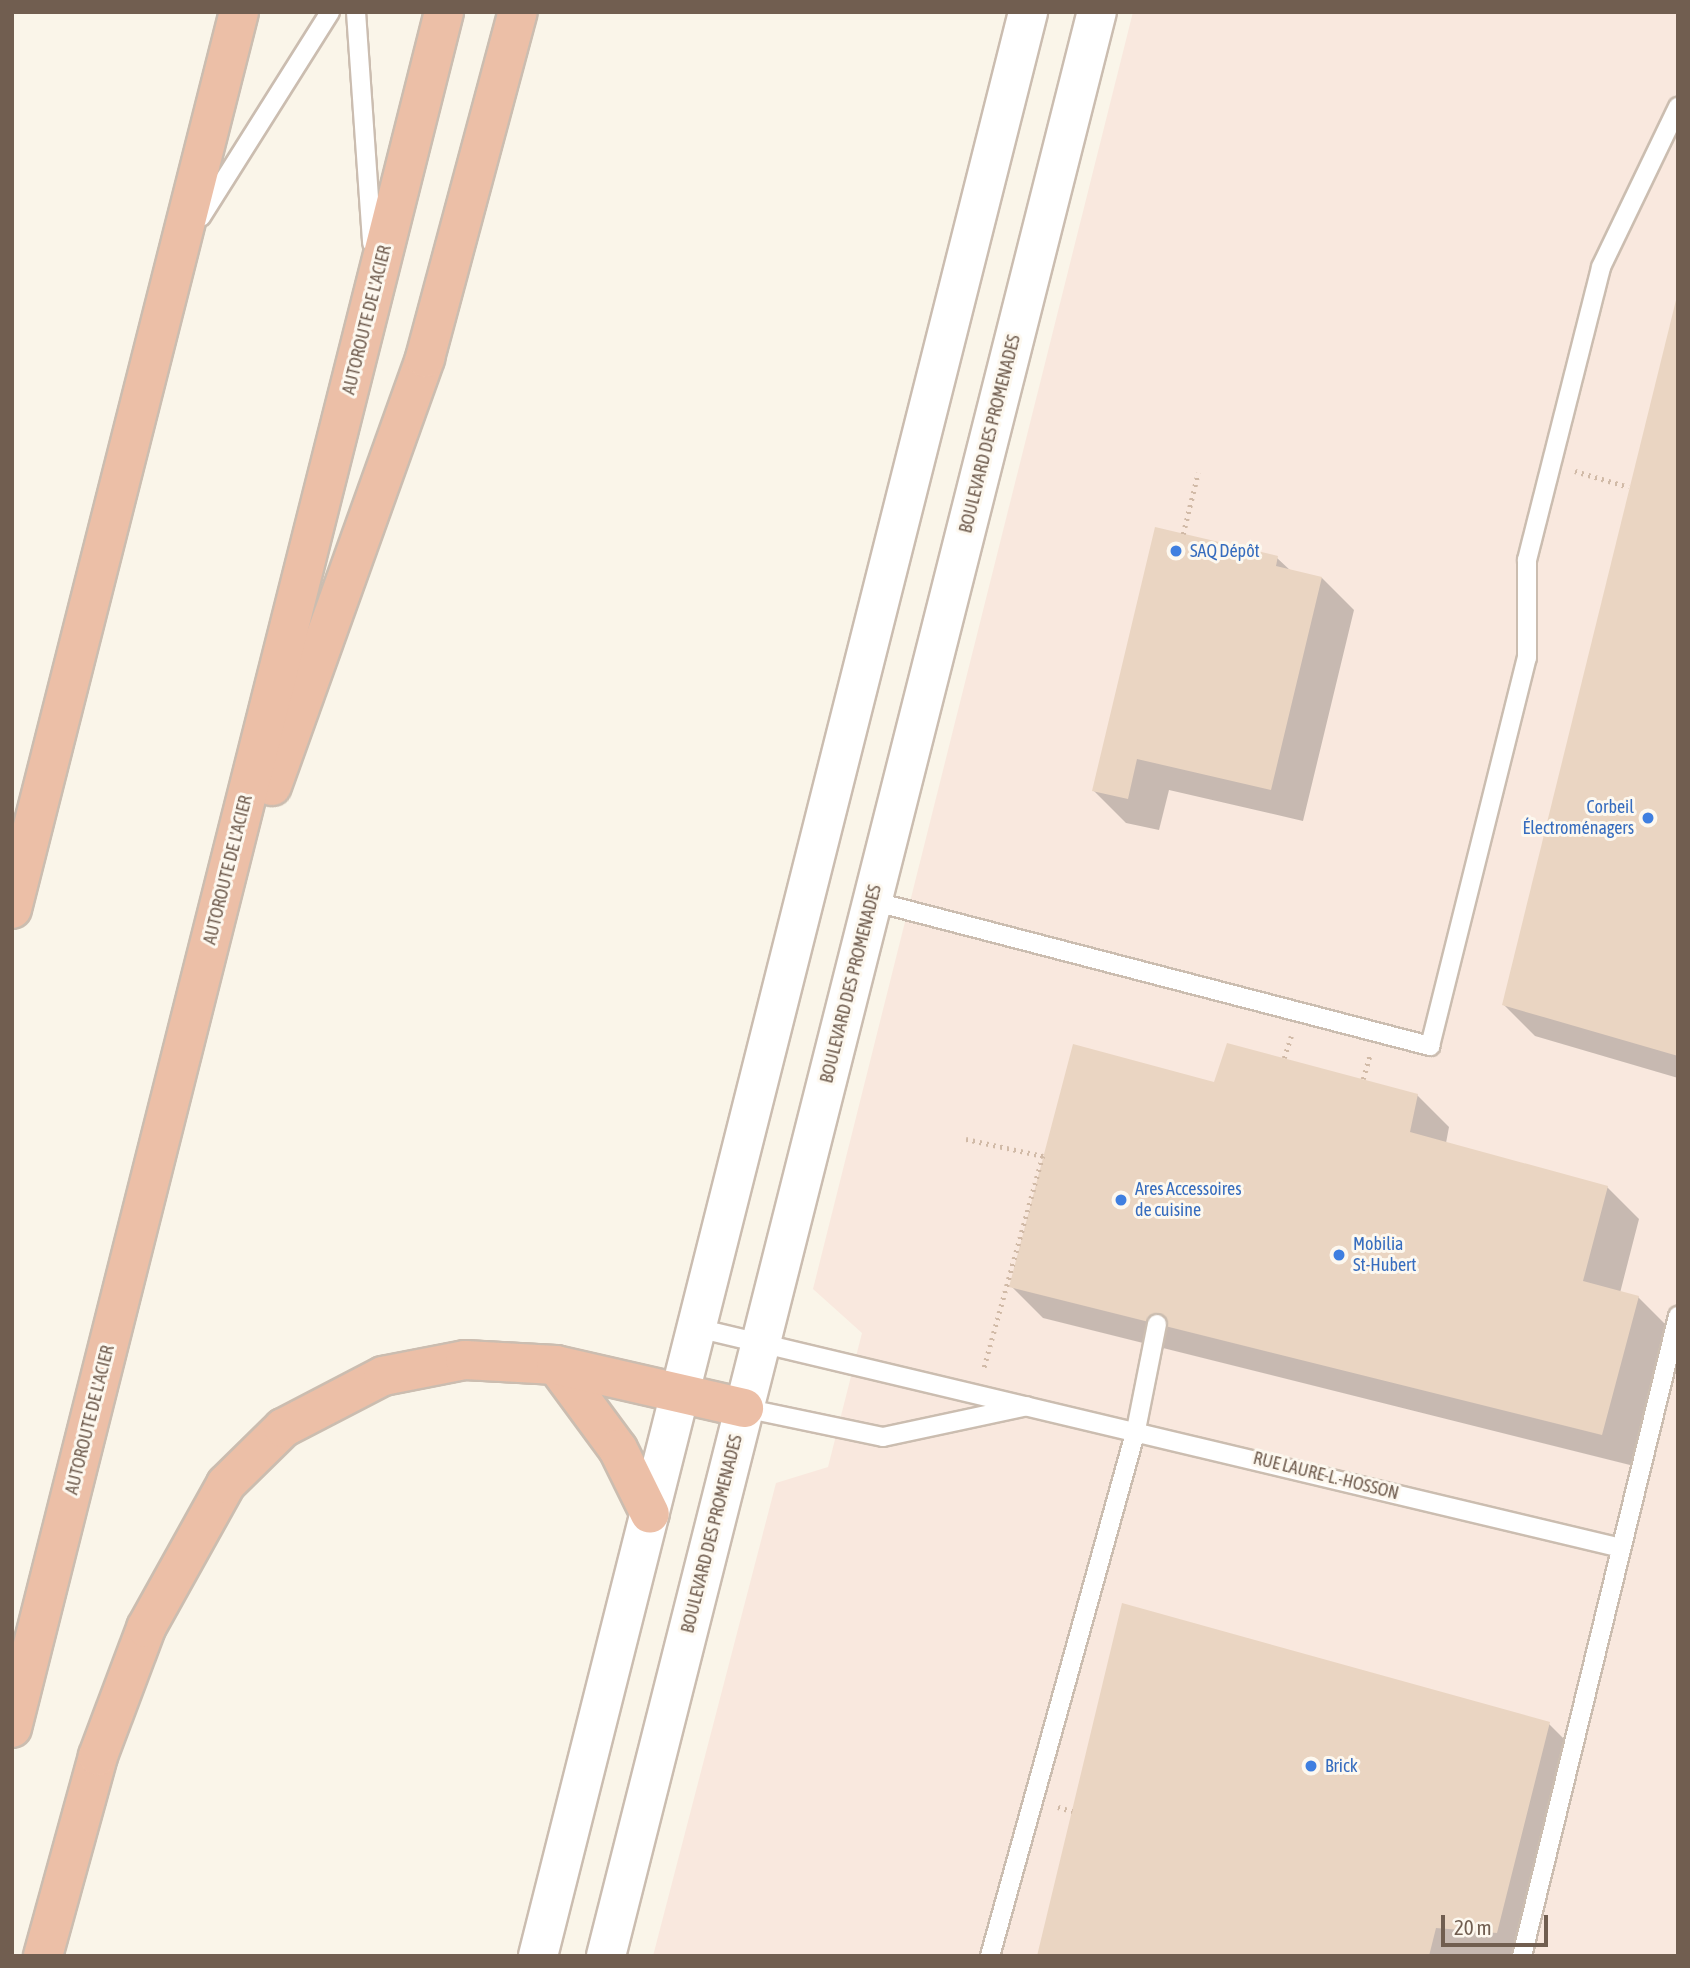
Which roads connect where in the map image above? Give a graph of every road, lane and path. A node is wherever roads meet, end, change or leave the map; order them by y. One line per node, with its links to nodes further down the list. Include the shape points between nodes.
1 (239, 12): 9 (highway)
2 (330, 12): 9 (lane, via 241,148)
3 (356, 12): 10 (lane)
4 (444, 12): 10 (highway, AUTOROUTE DE L'ACIER)
5 (518, 12): 17 (highway, via 425,358)
6 (1028, 12): 21 (street)
7 (1097, 12): 15 (street, BOULEVARD DES PROMENADES)
8 (1678, 107): 11 (lane, via 1601,267)
9 (175, 263): 16 (highway)
10 (374, 292): 17 (highway, AUTOROUTE DE L'ACIER)
11 (1551, 464): 13 (path); 15 (lane, via 1527,559 1527,658 1430,1046)
12 (1198, 472): 14 (path)
13 (1629, 487)
14 (1183, 534)
15 (872, 901): 22 (street, BOULEVARD DES PROMENADES)
16 (12, 909)
17 (194, 1006): 31 (highway, AUTOROUTE DE L'ACIER)
18 (966, 1139): 24 (path, via 1043,1156)
19 (1678, 1315): 30 (lane)
20 (1157, 1324): 28 (lane)
21 (697, 1328): 22 (lane, RUE LAURE-L.-HOSSON); 25 (street)
22 (761, 1344): 24 (lane, RUE LAURE-L.-HOSSON); 27 (street, BOULEVARD DES PROMENADES)
23 (556, 1365): 25 (highway); 29 (highway, via 618,1449); 32 (highway, via 465,1360 383,1376 283,1428 226,1484 173,1569 131,1664 95,1767)
24 (978, 1391): 26 (lane, RUE LAURE-L.-HOSSON)
25 (680, 1392): 27 (highway); 29 (street)
26 (1030, 1405): 27 (lane, RUE LAURE-L.-HOSSON, via 883,1437); 28 (lane, RUE LAURE-L.-HOSSON)
27 (744, 1408): 34 (street, BOULEVARD DES PROMENADES)
28 (1136, 1430): 30 (lane, RUE LAURE-L.-HOSSON); 35 (lane)
29 (650, 1514): 33 (street)
30 (1621, 1548): 36 (lane)
31 (12, 1728)
32 (43, 1956)
33 (538, 1956)
34 (606, 1956)
35 (990, 1956)
36 (1522, 1956)

